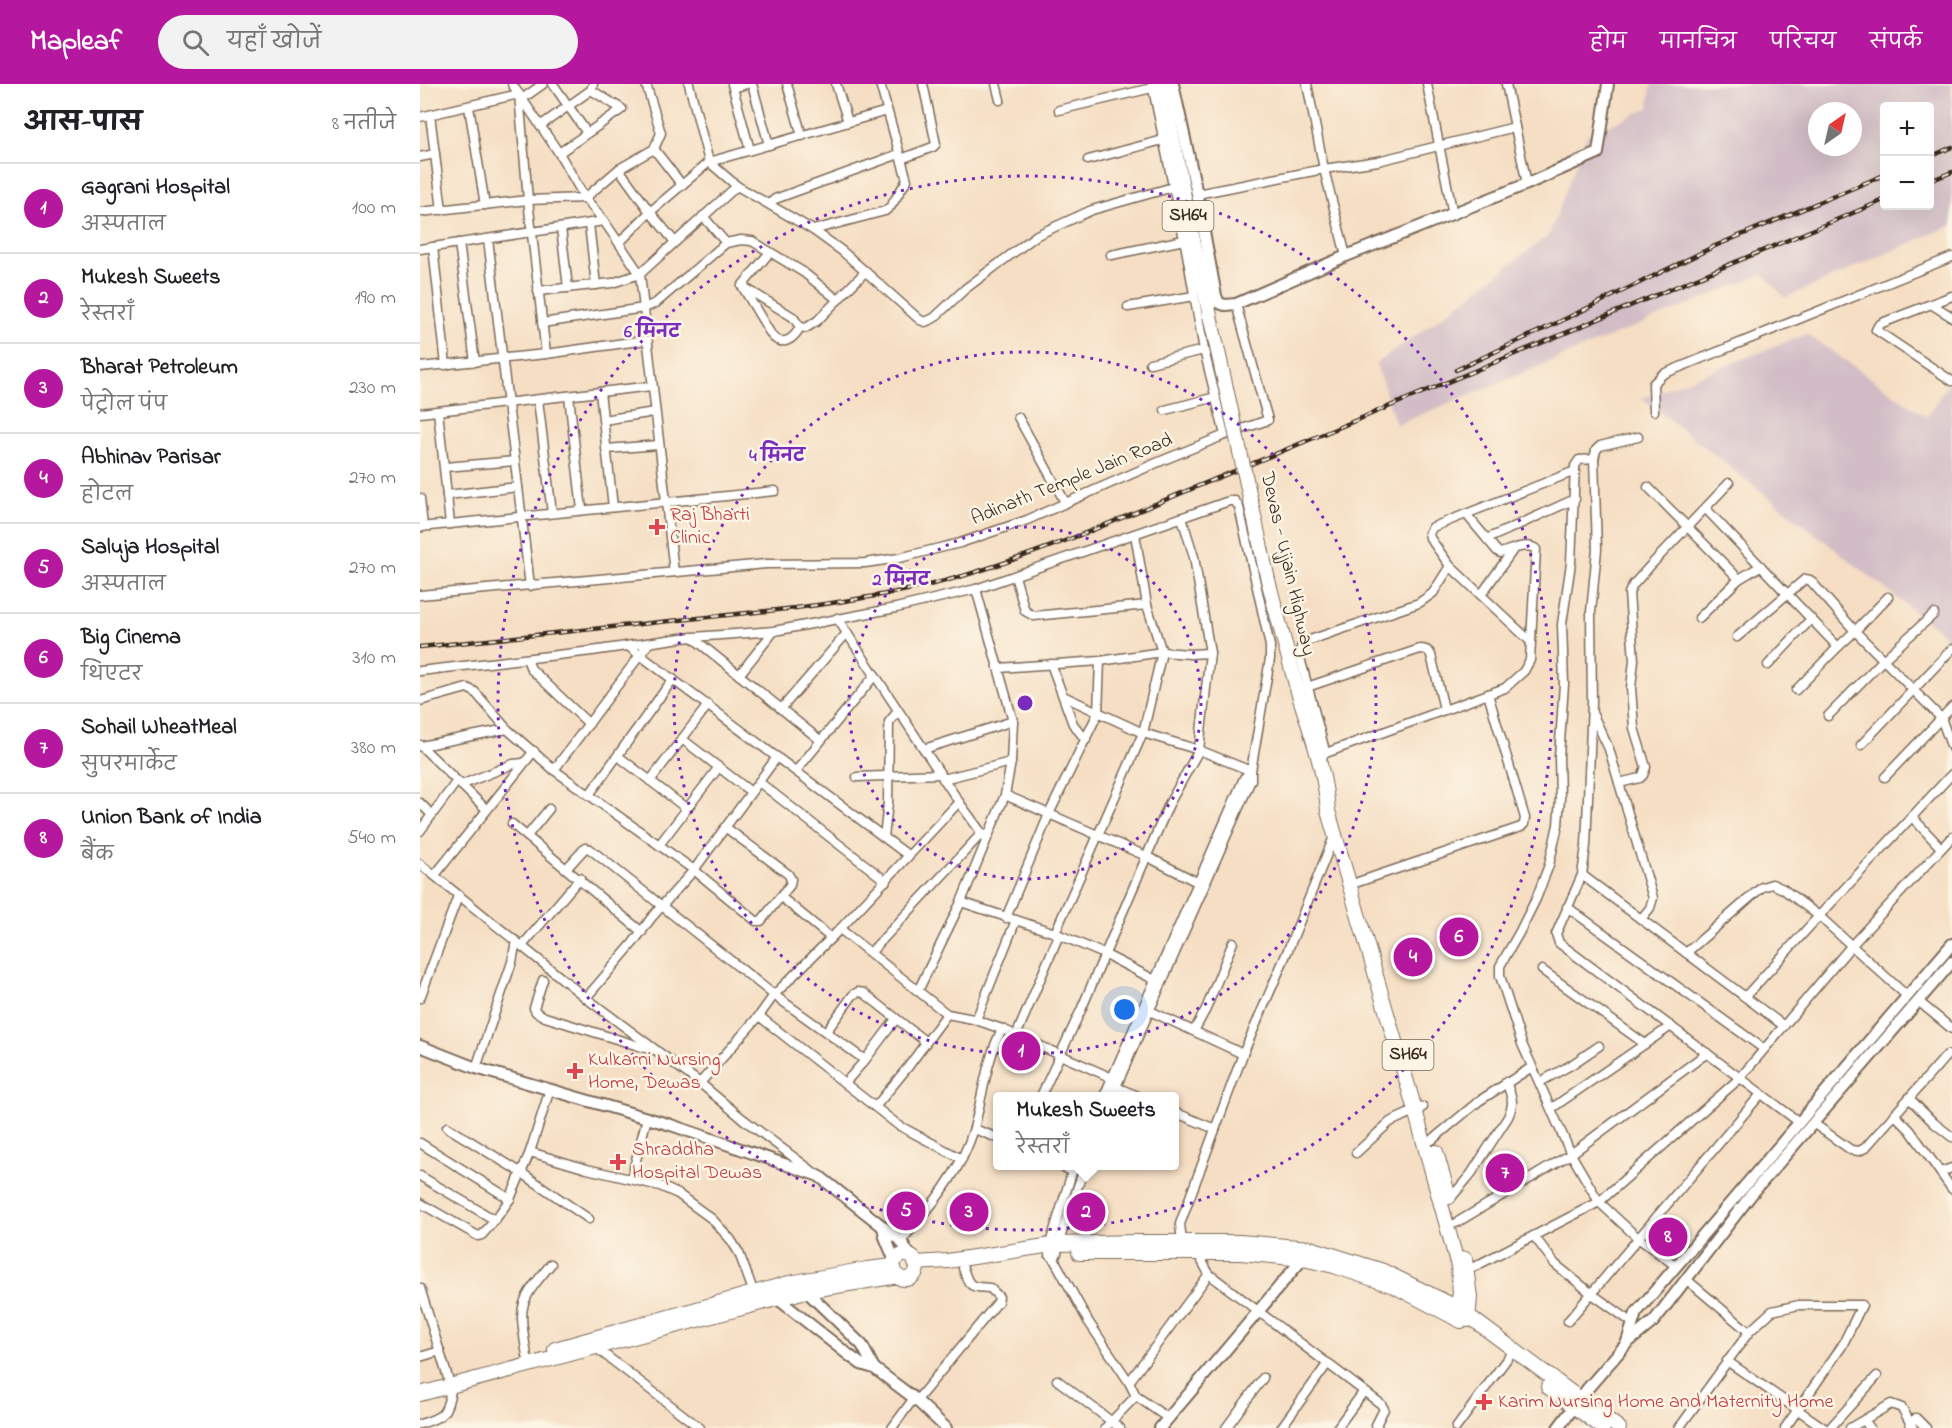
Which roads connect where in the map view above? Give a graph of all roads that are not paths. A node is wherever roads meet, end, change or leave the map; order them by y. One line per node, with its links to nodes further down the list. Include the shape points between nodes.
1 (512, 84): 21 (street)
2 (543, 84): 21 (street)
3 (553, 84): 23 (street)
4 (646, 84): 37 (street, via 660,133)
5 (689, 84): 44 (street)
6 (747, 84): 19 (street)
7 (752, 84): 35 (street)
8 (787, 84): 33 (street)
9 (837, 84): 29 (street)
10 (880, 84): 26 (street)
11 (923, 84): 42 (street, via 936,144)
12 (996, 84): 22 (street)
13 (1173, 84): 51 (street)
14 (1307, 84): 46 (street)
15 (1427, 84): 36 (street)
16 (1506, 84): 31 (street)
17 (1608, 84): 47 (street, via 1598,153)
18 (1155, 85): 25 (street); 34 (street); 95 (main road, SH64, via 1191,230)
19 (732, 86): 38 (street)
20 (592, 87): 23 (street); 32 (street, via 622,108)
21 (520, 96): 24 (street); 30 (street); 53 (street)
22 (1000, 100)
23 (568, 106): 30 (street); 32 (street)
24 (469, 107): 27 (street); 55 (street)
25 (1059, 110)
26 (887, 111): 29 (street); 42 (street)
27 (430, 115): 28 (street); 40 (street)
28 (420, 117)
29 (848, 123): 33 (street)
30 (540, 126): 39 (street)
31 (1515, 127): 36 (street); 47 (street)
32 (586, 133): 39 (street)
33 (802, 136): 35 (street)
34 (1163, 140): 43 (street); 50 (street)
35 (769, 145): 38 (street)
36 (1438, 146): 46 (street); 59 (street)
37 (654, 149): 45 (street); 48 (street)
38 (750, 150): 44 (street)
39 (559, 153): 52 (street)
40 (435, 154): 41 (street); 56 (street)
41 (420, 157)
42 (900, 157): 54 (street); 64 (street, via 906,180 891,206 885,211)
43 (1088, 160)
44 (709, 162): 48 (street); 49 (street)
45 (619, 169): 52 (street); 58 (street)
46 (1324, 169): 51 (street); 76 (street)
47 (1527, 184): 59 (street)
48 (682, 185): 58 (street)
49 (737, 186): 54 (street); 60 (street)
50 (1173, 187): 67 (street); 78 (street, via 1092,210 1037,235 925,322)
51 (1197, 194): 87 (street, via 1216,296 1219,303)
52 (585, 198): 53 (street); 61 (street)
53 (528, 200): 55 (street); 65 (street)
54 (769, 204): 64 (street)
55 (485, 205): 56 (street)
56 (442, 210): 57 (street)
57 (420, 212)
58 (650, 212): 68 (street); 70 (street)
59 (1453, 214): 76 (street)
60 (703, 216): 68 (street); 71 (street)
61 (604, 221): 62 (street); 70 (street)
62 (589, 224): 63 (street); 80 (street)
63 (561, 228): 65 (street); 82 (street)
64 (813, 230): 78 (street)
65 (531, 233): 66 (street); 83 (street)
66 (488, 239): 69 (street); 97 (street)
67 (1184, 240): 75 (street); 84 (street)
68 (675, 242): 79 (street)
69 (459, 243): 72 (street); 98 (street)
70 (619, 243): 79 (street)
71 (726, 243): 74 (street, via 752,241); 90 (street, via 656,303)
72 (433, 247): 73 (street); 100 (street)
73 (420, 249)
74 (770, 252): 81 (street); 86 (street)
75 (1110, 255)
76 (1346, 256): 87 (street)
77 (1952, 257): 111 (street, via 1663,374 1653,384)
78 (866, 271): 86 (street)
79 (640, 274): 80 (street); 90 (street)
80 (596, 285): 82 (street)
81 (742, 286): 93 (street, via 793,317); 93 (street, via 778,341 791,339)
82 (568, 288): 83 (street)
83 (538, 291): 92 (street)
84 (1194, 296): 89 (street); 95 (street)
85 (1952, 297): 88 (street)
86 (838, 300): 93 (street, via 817,321)
87 (1236, 304): 116 (street, Adinath Temple Jain Road, via 1268,420)
88 (1932, 304): 91 (street); 102 (street, via 1882,323 1876,330)
89 (1128, 307)
90 (644, 308): 92 (street); 94 (street)
91 (1952, 317)
92 (542, 322): 96 (street)
93 (800, 327)
94 (646, 340): 96 (street); 103 (street)
95 (1211, 348): 99 (street); 106 (street); 215 (main road, Devas - Ujjain Highway / SH64, bridge, via 1286,649)
96 (546, 354): 97 (street)
97 (502, 358): 98 (street); 108 (street)
98 (475, 362): 100 (street)
99 (1150, 363)
100 (446, 365): 101 (street)
101 (420, 368)
102 (1952, 381)
103 (652, 386): 104 (street); 112 (street)
104 (600, 392): 105 (street); 115 (street)
105 (568, 396): 107 (street); 135 (street)
106 (1216, 397): 109 (street); 116 (street)
107 (538, 400): 108 (street); 136 (street)
108 (508, 403): 110 (street); 121 (street)
109 (1165, 410)
110 (438, 411): 113 (street); 122 (street)
111 (1654, 411)
112 (655, 412): 115 (street); 118 (street)
113 (420, 413)
114 (1018, 417): 132 (street)
115 (603, 420): 119 (street)
116 (1225, 435): 132 (street, Adinath Temple Jain Road)
117 (1638, 437): 120 (street, via 1600,446)
118 (659, 445): 119 (street); 131 (street)
119 (606, 449): 133 (street)
120 (1593, 459): 123 (street, via 1579,460); 196 (street, via 1597,549 1591,612)
121 (514, 461): 122 (street); 125 (street)
122 (445, 467): 128 (street)
123 (1575, 471): 130 (street); 137 (street)
124 (1730, 483): 134 (street)
125 (518, 487): 128 (street); 138 (street)
126 (1648, 487): 142 (street)
127 (775, 491): 131 (street)
128 (447, 495): 140 (street)
129 (420, 498): 141 (street)
130 (1575, 499): 144 (street); 319 (street, via 1562,624 1564,684 1558,825 1536,899 1500,966 1502,987)
131 (666, 501): 133 (street); 148 (street)
132 (1065, 502): 148 (street, Adinath Temple Jain Road, via 960,543 899,558)
133 (613, 507): 135 (street)
134 (1706, 508): 142 (street); 147 (street)
135 (582, 510): 136 (street)
136 (552, 513): 138 (street)
137 (1467, 514): 144 (street); 146 (street, via 1433,527 1429,533)
138 (521, 517): 140 (street); 151 (street)
139 (1182, 518): 143 (street); 173 (street, via 1194,556); 221 (street, via 1229,501 1235,501 1239,507 1270,646)
140 (450, 524): 141 (street)
141 (421, 527)
142 (1687, 527): 150 (street); 230 (street, via 1629,593 1634,728 1646,767 1640,778)
143 (1135, 534): 149 (street); 157 (street)
144 (1487, 539): 145 (street, via 1500,553)
145 (1513, 550): 155 (street); 167 (street, via 1527,546 1536,549)
146 (1450, 566): 155 (street); 185 (street, via 1433,593 1419,603 1302,645 1299,654)
147 (1761, 566): 150 (street); 153 (street)
148 (674, 572): 151 (street, Adinath Temple Jain Road)
149 (1015, 576): 152 (street); 157 (street, via 1025,611 1034,616)
150 (1739, 579): 160 (street)
151 (530, 586): 154 (street, Adinath Temple Jain Road)
152 (976, 589): 159 (street); 180 (street)
153 (1787, 593): 161 (street); 163 (street, via 1801,580 1810,580); 166 (street)
154 (420, 595)
155 (1481, 595): 167 (street)
156 (1888, 597): 163 (street)
157 (1147, 605): 172 (street)
158 (1934, 614): 176 (street)
159 (837, 618): 162 (street); 164 (street)
160 (1699, 618)
161 (1810, 619): 170 (street); 179 (street)
162 (774, 631): 165 (street); 182 (street)
163 (1855, 631): 170 (street); 176 (street)
164 (847, 633): 183 (street); 193 (street)
165 (692, 637): 168 (street); 182 (street)
166 (1737, 637)
167 (1530, 641): 188 (street, via 1530,660 1524,671 1504,688)
168 (649, 643): 169 (street); 174 (street)
169 (628, 646): 174 (street); 175 (street)
170 (1838, 647): 186 (street)
171 (1952, 649): 187 (street)
172 (1162, 652): 173 (street); 177 (street); 203 (street)
173 (1210, 653): 211 (street)
174 (640, 654): 184 (street); 201 (street)
175 (527, 659): 181 (street); 201 (street, via 531,669)
176 (1884, 659): 187 (street); 198 (street)
177 (1100, 661): 178 (street); 197 (street)
178 (1051, 664): 180 (street); 189 (street)
179 (1768, 666)
180 (998, 668): 200 (street)
181 (420, 671)
182 (739, 675): 193 (street)
183 (875, 675): 195 (street); 205 (street)
184 (673, 679): 191 (street); 213 (street)
185 (1307, 687): 194 (street, via 1425,649 1431,655); 215 (street, via 1324,747)
186 (1796, 690)
187 (1914, 690): 199 (street); 208 (street)
188 (1488, 694): 194 (street); 264 (street, via 1524,824)
189 (1063, 696): 197 (street); 206 (street, via 1073,724)
190 (420, 701): 202 (street, via 467,688)
191 (708, 705): 204 (street); 214 (street)
192 (1952, 706): 199 (street)
193 (782, 709): 205 (street)
194 (1444, 709): 215 (street)
195 (898, 711): 210 (street); 223 (street, via 889,722)
196 (1592, 711): 230 (street); 260 (street)
197 (1098, 713): 203 (street); 206 (street)
198 (1828, 716)
199 (1941, 718): 209 (street); 226 (street)
200 (1012, 721): 210 (street); 216 (street)
201 (589, 724): 219 (street)
202 (507, 729): 207 (street); 212 (street)
203 (1143, 733): 211 (street); 246 (street)
204 (682, 739): 218 (street); 227 (street)
205 (820, 740): 220 (street)
206 (1086, 740): 240 (street)
207 (421, 745): 229 (street)
208 (1861, 745)
209 (1952, 748)
210 (924, 749): 225 (street)
211 (1199, 750): 221 (street); 255 (street, via 1168,804)
212 (534, 751): 217 (street); 219 (street)
213 (618, 756): 227 (street); 233 (street)
214 (777, 757): 220 (street); 228 (street)
215 (1322, 759): 231 (main road, Devas - Ujjain Highway / SH64)
216 (1011, 762): 225 (street); 234 (street)
217 (525, 763): 229 (street); 239 (street)
218 (719, 767): 232 (street); 238 (street)
219 (554, 770): 233 (street)
220 (796, 771): 250 (street)
221 (1251, 771): 263 (street, via 1244,778); 296 (street, via 1251,780)
222 (1952, 774): 242 (street)
223 (888, 776): 224 (street); 225 (street); 250 (street)
224 (857, 777)
225 (942, 777): 235 (street)
226 (1885, 777)
227 (650, 781): 238 (street)
228 (759, 782): 232 (street); 262 (street)
229 (459, 783): 239 (street); 241 (street)
230 (1619, 783): 272 (street, via 1653,898)
231 (1326, 788): 247 (main road, Devas - Ujjain Highway / SH64); 264 (main road, Devas - Ujjain Highway / SH64, via 1337,809)
232 (751, 792): 244 (street)
233 (589, 795): 252 (street)
234 (1005, 795): 240 (street); 249 (street)
235 (959, 802): 249 (street); 254 (street)
236 (420, 803): 241 (street)
237 (549, 809): 248 (street)
238 (687, 809): 252 (street)
239 (487, 810): 259 (street)
240 (1049, 814): 246 (street); 271 (street)
241 (432, 815): 245 (street)
242 (1912, 817): 253 (street); 270 (street)
243 (512, 824): 248 (street)
244 (726, 827): 258 (street); 266 (street, via 788,874 790,885)
245 (420, 831)
246 (1098, 834): 255 (street); 276 (street)
247 (1335, 834): 315 (street); 337 (main road, Devas - Ujjain Highway / SH64)
248 (527, 836): 257 (street)
249 (984, 836): 267 (street); 282 (street)
250 (885, 837): 254 (street)
251 (1952, 837): 253 (street)
252 (659, 845): 258 (street)
253 (1941, 848): 281 (street)
254 (909, 856): 262 (street)
255 (1146, 856): 263 (street); 284 (street)
256 (420, 864): 259 (street)
257 (567, 868): 261 (street); 268 (street, via 580,852 590,849)
258 (694, 870): 266 (street, via 756,921 765,918); 268 (street)
259 (435, 875): 265 (street)
260 (1582, 875): 269 (street); 272 (street)
261 (580, 878): 275 (street); 279 (street)
262 (886, 881): 274 (street)
263 (1197, 882): 288 (street)
264 (1358, 882): 337 (main road, Devas - Ujjain Highway / SH64)
265 (458, 896): 279 (street); 293 (street)
266 (781, 897): 277 (street)
267 (961, 902): 271 (street); 289 (street)
268 (662, 906): 275 (street); 290 (street)
269 (1567, 907): 301 (street, via 1556,934 1559,944); 312 (street)
270 (1819, 916): 281 (street); 283 (street, via 1783,889 1767,884); 292 (street)
271 (1006, 918): 273 (street)
272 (1641, 919): 283 (street)
273 (1016, 920): 276 (street); 300 (street)
274 (840, 929): 277 (street); 282 (street)
275 (642, 932): 294 (street)
276 (1057, 934): 284 (street); 307 (street)
277 (831, 938): 290 (street)
278 (1233, 942): 305 (street)
279 (519, 943): 294 (street); 320 (street)
280 (1952, 944): 291 (street)
281 (1851, 946): 291 (street); 302 (street)
282 (870, 953): 289 (street)
283 (1686, 953): 292 (street)
284 (1104, 954): 288 (street); 316 (street)
285 (1952, 962): 295 (street)
286 (1542, 970): 309 (street)
287 (543, 980): 313 (street, via 536,1012)
288 (1155, 980): 321 (street)
289 (918, 991): 297 (street)
290 (774, 995): 298 (street); 306 (street)
291 (1907, 996): 341 (street)
292 (1745, 997): 302 (street)
293 (420, 998)
294 (586, 998): 313 (street)
295 (1918, 1000): 304 (street); 342 (street)
296 (1150, 1011): 305 (street); 327 (street)
297 (947, 1014): 300 (street); 308 (street)
298 (759, 1016): 325 (street); 326 (street)
299 (896, 1019): 306 (street, via 858,992); 308 (street); 318 (street)
300 (976, 1020): 303 (street)
301 (1671, 1026): 309 (street); 314 (street)
302 (1784, 1026): 312 (street)
303 (1002, 1029): 307 (street); 344 (street, via 988,1064)
304 (1952, 1029)
305 (1194, 1031): 315 (street)
306 (826, 1032): 318 (street)
307 (1016, 1036): 316 (street)
308 (926, 1042): 335 (street)
309 (1644, 1044): 336 (street)
310 (420, 1046): 320 (street)
311 (1599, 1046): 324 (street)
312 (1764, 1049): 322 (street)
313 (657, 1052): 325 (street)
314 (1707, 1053): 322 (street); 352 (street)
315 (1243, 1054): 345 (street)
316 (1060, 1055): 321 (street); 329 (street)
317 (1947, 1055): 334 (street)
318 (865, 1060): 326 (street)
319 (1532, 1067): 323 (street); 324 (street)
320 (476, 1068): 328 (street)
321 (1112, 1078): 330 (street)
322 (1740, 1078): 333 (street); 365 (street)
323 (1506, 1082): 348 (street); 364 (street, via 1513,1107 1492,1144)
324 (1540, 1082): 336 (street)
325 (700, 1083): 360 (street)
326 (845, 1083): 335 (street)
327 (1116, 1087): 331 (street); 332 (street)
328 (550, 1089): 340 (street); 350 (street)
329 (1043, 1092)
330 (1106, 1092)
331 (1114, 1092)
332 (1128, 1092)
333 (1761, 1094): 341 (street); 372 (street)
334 (1909, 1098): 339 (street); 347 (street)
335 (876, 1106): 353 (street, via 898,1125)
336 (1551, 1108): 352 (street)
337 (1419, 1109): 348 (main road, Devas - Ujjain Highway / SH64); 351 (street, via 1390,1122); 393 (main road, Devas - Ujjain Highway / SH64, via 1458,1266)
338 (1179, 1114): 345 (street)
339 (1894, 1114): 342 (street, via 1859,1151 1851,1150); 357 (street)
340 (647, 1118): 360 (street); 361 (street)
341 (1799, 1122): 380 (street)
342 (1813, 1123): 385 (street)
343 (447, 1127): 358 (street)
344 (974, 1129): 346 (street); 353 (street)
345 (1215, 1129): 374 (street, via 1180,1224)
346 (993, 1136)
347 (1952, 1137)
348 (1432, 1140): 364 (main road, Devas - Ujjain Highway / SH64)
349 (420, 1143): 363 (street)
350 (530, 1152): 358 (street); 361 (street)
351 (1356, 1153)
352 (1571, 1154): 365 (street); 369 (street)
353 (962, 1159): 373 (street, via 927,1212)
354 (1952, 1168): 357 (street)
355 (1073, 1170): 375 (street)
356 (1083, 1170): 375 (street)
357 (1940, 1172): 362 (street)
358 (522, 1173): 363 (street); 367 (street)
359 (420, 1176): 368 (street)
360 (819, 1176): 370 (street)
361 (631, 1179): 388 (street, via 678,1194 712,1219 739,1252)
362 (1952, 1189)
363 (510, 1199): 368 (street)
364 (1450, 1199): 369 (main road, Devas - Ujjain Highway / SH64)
365 (1599, 1202): 371 (street); 372 (street)
366 (420, 1203): 368 (street, via 473,1235 482,1235)
367 (589, 1219)
368 (495, 1220)
369 (1456, 1223): 383 (main road, Devas - Ujjain Highway / SH64)
370 (883, 1225): 373 (street); 381 (street)
371 (1534, 1236): 383 (street); 389 (street, via 1555,1264)
372 (1638, 1238): 380 (street); 389 (street)
373 (901, 1241): 378 (street)
374 (1182, 1242): 375 (main road); 377 (main road, via 1240,1242)
375 (1053, 1251): 376 (main road); 378 (main road); 382 (main road); 410 (street, via 1088,1321)
376 (1197, 1252): 377 (main road); 384 (street)
377 (1307, 1253): 392 (street); 393 (main road, via 1383,1271)
378 (914, 1263): 381 (main road, via 905,1256 899,1257); 381 (main road, via 914,1274 907,1279); 382 (main road, via 936,1271)
379 (552, 1264): 400 (street, via 522,1304 520,1316)
380 (1676, 1266): 395 (street, via 1636,1313)
381 (895, 1268): 387 (main road); 388 (main road, via 867,1269)
382 (963, 1268): 415 (street, via 969,1284 990,1288 999,1297 998,1302)
383 (1468, 1270): 393 (main road, Devas - Ujjain Highway / SH64, via 1470,1298)
384 (1209, 1274): 392 (street); 410 (street)
385 (1686, 1280): 396 (street); 397 (street, via 1654,1322)
386 (420, 1288): 391 (street)
387 (806, 1291): 390 (main road); 405 (street, via 862,1345)
388 (754, 1293): 400 (main road)
389 (1592, 1294): 394 (street); 395 (street)
390 (778, 1299): 398 (main road); 405 (street, via 861,1364)
391 (423, 1310): 399 (street)
392 (1258, 1311): 404 (street); 421 (street)
393 (1463, 1316): 401 (main road); 416 (main road)
394 (1568, 1322)
395 (1633, 1323): 397 (street)
396 (1749, 1332): 403 (street); 417 (street, via 1772,1311 1799,1305 1862,1305 1842,1346)
397 (1627, 1343): 416 (street)
398 (595, 1347): 409 (main road); 424 (street)
399 (440, 1351): 402 (street); 409 (street)
400 (527, 1356): 409 (main road)
401 (1509, 1356): 416 (main road); 432 (street)
402 (420, 1357)
403 (1727, 1361): 417 (street); 436 (street)
404 (1328, 1363): 412 (street); 430 (street)
405 (874, 1368): 415 (street)
406 (1877, 1376): 439 (street)
407 (1263, 1378): 429 (street)
408 (1057, 1380): 418 (street)
409 (450, 1382): 411 (main road); 413 (main road); 420 (street, via 447,1409 438,1419)
410 (1129, 1382): 414 (street)
411 (420, 1386)
412 (1364, 1391): 423 (street, via 1384,1409); 431 (street)
413 (420, 1395)
414 (1137, 1396): 418 (street); 421 (street)
415 (916, 1399): 425 (street); 426 (street)
416 (1577, 1403): 433 (street); 434 (main road); 435 (main road)
417 (1797, 1410): 437 (street); 438 (street)
418 (1111, 1420): 427 (street); 428 (street)
419 (1864, 1420): 422 (street, via 1891,1404 1902,1408); 440 (street); 441 (street)
420 (420, 1424)
421 (1165, 1425)
422 (1911, 1426): 442 (street, via 1916,1418)
423 (1376, 1427)
424 (700, 1428)
425 (892, 1428)
426 (946, 1428)
427 (1105, 1428)
428 (1120, 1428)
429 (1226, 1428)
430 (1281, 1428)
431 (1337, 1428)
432 (1457, 1428)
433 (1558, 1428)
434 (1603, 1428)
435 (1619, 1428)
436 (1679, 1428)
437 (1785, 1428)
438 (1824, 1428)
439 (1830, 1428)
440 (1850, 1428)
441 (1870, 1428)
442 (1926, 1428)

